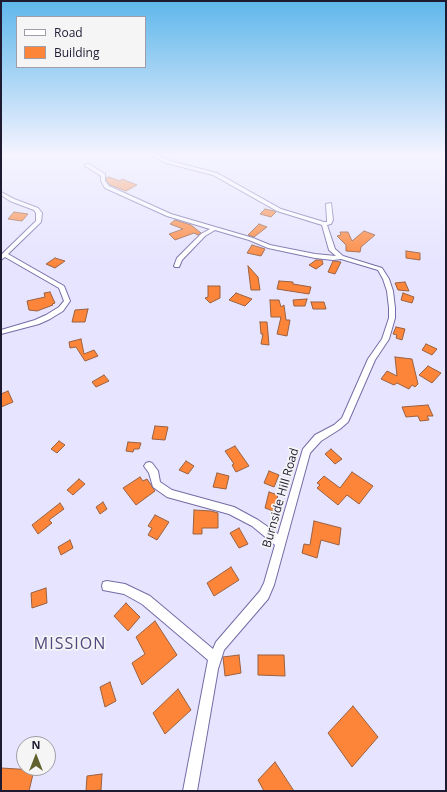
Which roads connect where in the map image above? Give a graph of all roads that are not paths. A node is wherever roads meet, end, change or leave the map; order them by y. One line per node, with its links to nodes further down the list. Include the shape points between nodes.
1 (118, 192): 6 (street, Burnside Hill Road, via 169,214)
2 (247, 192): 5 (street, via 279,210)
3 (1, 193): 7 (street, via 36,209 39,213 39,221)
4 (329, 204): 5 (street, via 330,220)
5 (324, 224): 8 (street, via 332,250)
6 (213, 229): 8 (street, Burnside Hill Road, via 268,246 315,256); 9 (street, via 203,235 179,259)
7 (3, 257): 10 (street, via 62,287 67,301 61,309 48,317)
8 (341, 257): 12 (street, Burnside Hill Road, via 380,270 390,291 392,318 385,340 372,359 345,420 318,438 306,452)
9 (177, 266)
10 (1, 332)
11 (149, 466): 12 (street, via 156,484 170,494 231,510 255,523)
12 (281, 543): 14 (street, Burnside Hill Road, via 270,585 220,646)
13 (107, 586): 14 (street, via 126,589 146,600)
14 (215, 658): 15 (street, Burnside Hill Road)
15 (190, 791)

